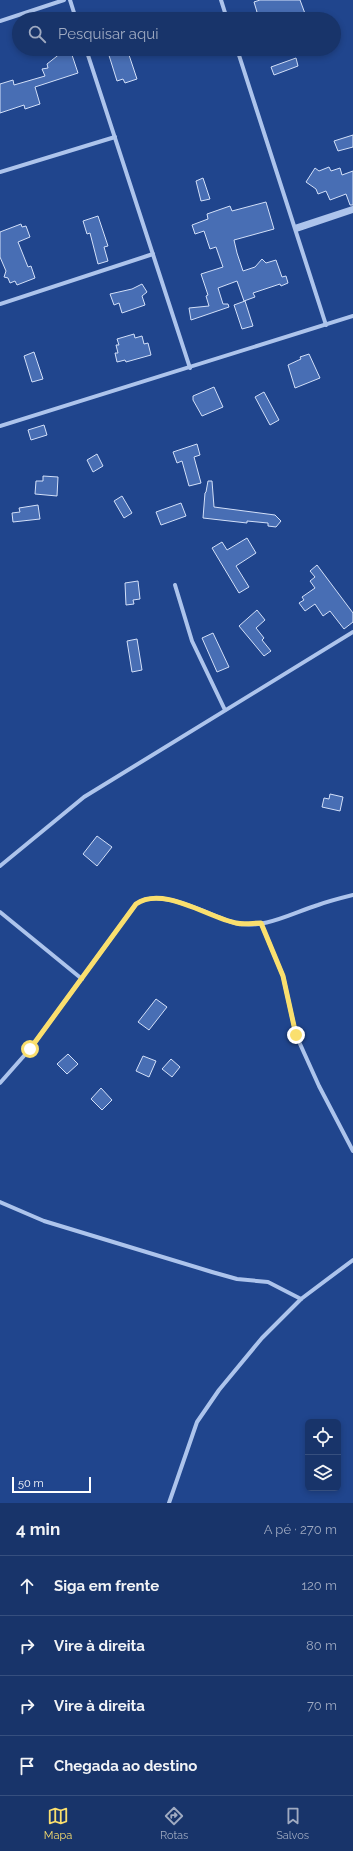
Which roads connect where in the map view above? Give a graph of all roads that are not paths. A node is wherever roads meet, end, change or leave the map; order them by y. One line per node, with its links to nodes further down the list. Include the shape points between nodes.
1 (64, 0): 4 (street)
2 (70, 0): 5 (street)
3 (220, 0): 6 (street)
4 (27, 12)
5 (74, 12)
6 (224, 12)
7 (12, 17): 8 (street)
8 (0, 21)
9 (88, 56): 11 (street)
10 (239, 56): 14 (street)
11 (115, 137): 12 (street); 15 (street)
12 (0, 172)
13 (353, 209): 14 (street)
14 (296, 229): 18 (street)
15 (153, 254): 16 (street); 19 (street)
16 (0, 304)
17 (353, 316): 18 (street)
18 (326, 325): 19 (street)
19 (190, 368): 20 (street)
20 (0, 426)
21 (175, 586): 23 (street, via 192,641)
22 (353, 632): 23 (street)
23 (225, 710): 24 (street, via 84,797)
24 (0, 866)
25 (353, 895): 27 (street)
26 (0, 912): 28 (street)
27 (261, 923): 28 (street, via 236,923 197,908 163,899 146,899 136,904); 30 (street, via 283,976 296,1035 319,1086)
28 (82, 979): 29 (street, via 30,1049)
29 (0, 1083)
30 (353, 1150)
31 (0, 1202): 33 (street, via 44,1221 218,1274 268,1282)
32 (353, 1260): 33 (street)
33 (301, 1299): 34 (street, via 237,1367 197,1422)
34 (169, 1503)

